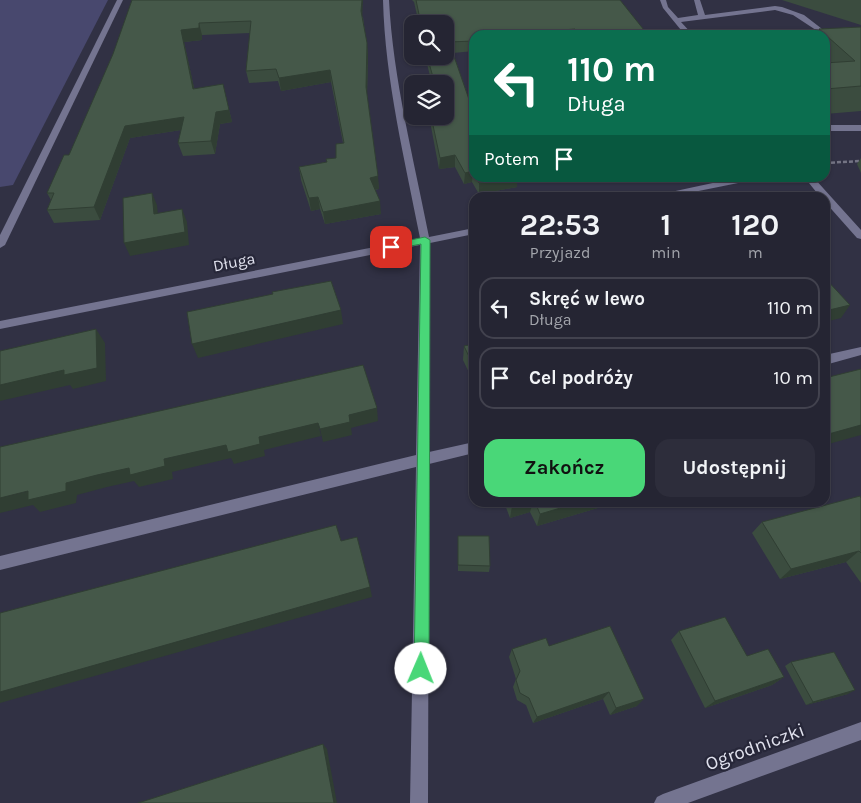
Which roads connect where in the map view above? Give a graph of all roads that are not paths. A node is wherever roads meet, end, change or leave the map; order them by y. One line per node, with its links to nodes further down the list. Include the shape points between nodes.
1 (120, 0): 21 (street)
2 (386, 0): 20 (street, via 394,76)
3 (663, 0): 6 (street)
4 (697, 0): 5 (street)
5 (702, 17): 6 (street); 9 (street, via 781,8 797,12)
6 (677, 20): 8 (street)
7 (861, 28): 10 (street)
8 (684, 30)
9 (820, 30)
10 (830, 33)
11 (830, 128): 12 (street)
12 (860, 130)
13 (728, 182): 15 (street)
14 (813, 182): 16 (street)
15 (677, 192)
16 (822, 192)
17 (830, 201): 19 (street)
18 (469, 232): 20 (street, Długa)
19 (861, 236)
20 (425, 240): 22 (street, Długa); 26 (street)
21 (0, 245)
22 (0, 325)
23 (861, 351): 24 (street)
24 (830, 359)
25 (469, 447): 26 (street)
26 (424, 459): 27 (street); 29 (street)
27 (0, 563)
28 (861, 731): 30 (street, Ogrodniczki)
29 (420, 803)
30 (663, 803)

